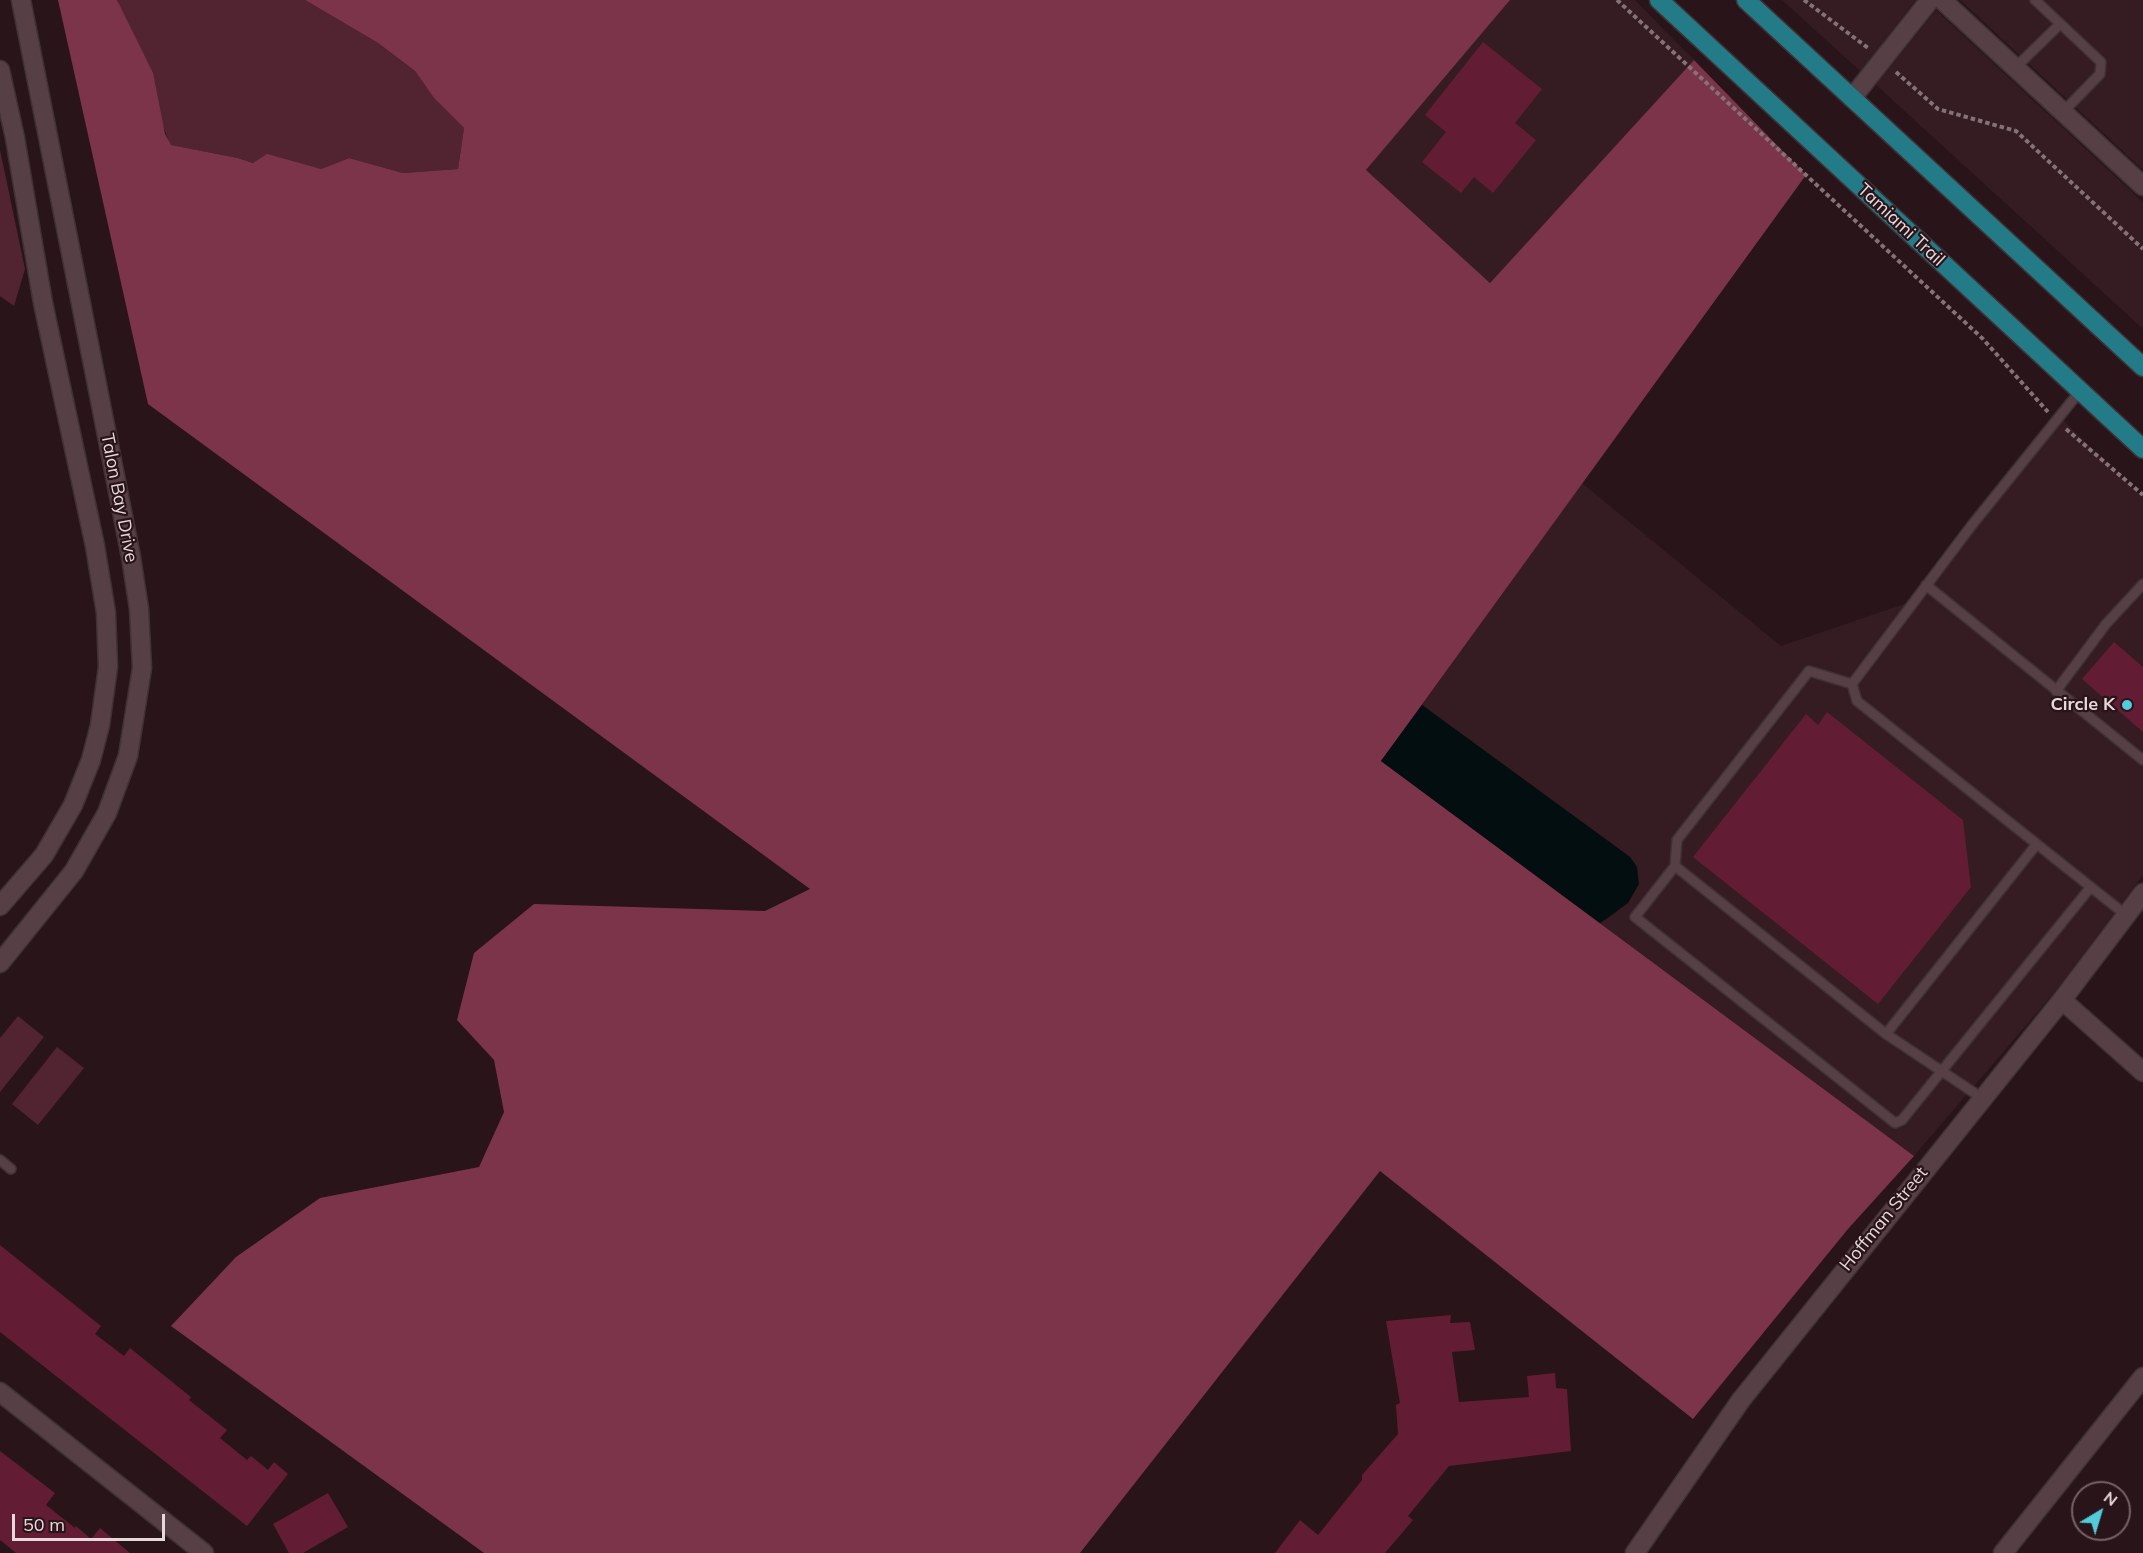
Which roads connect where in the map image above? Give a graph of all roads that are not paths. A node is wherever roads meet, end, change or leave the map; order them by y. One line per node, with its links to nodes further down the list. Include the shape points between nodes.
1 (21, 0): 27 (street, Talon Bay Drive, via 131,557 142,657 128,756 107,813 74,871)
2 (1659, 0): 14 (main road, Tamiami Trail)
3 (1746, 0): 10 (main road)
4 (1930, 0): 10 (street)
5 (1942, 0): 8 (street)
6 (2035, 0): 7 (lane)
7 (2060, 24): 8 (lane); 11 (lane, via 2101,62 2100,74)
8 (2015, 68): 11 (street)
9 (0, 70): 25 (street, Talon Bay Drive, via 43,303 95,546 108,642 100,725 83,783 44,855)
10 (1852, 98): 13 (main road)
11 (2063, 112): 12 (street)
12 (2143, 186)
13 (2143, 367)
14 (2080, 391): 15 (main road, Tamiami Trail); 17 (lane)
15 (2143, 449)
16 (2143, 584): 19 (lane, via 2106,624)
17 (1926, 585): 18 (lane); 19 (lane)
18 (1852, 684): 21 (lane, via 1857,701); 22 (lane, via 1809,672 1677,840)
19 (2056, 691): 20 (lane)
20 (2143, 760)
21 (2036, 845): 23 (lane); 29 (lane)
22 (1674, 866): 29 (lane); 30 (lane, via 1635,917 1889,1120 1902,1120)
23 (2090, 888): 26 (lane); 30 (lane)
24 (2143, 893): 26 (street, Hoffman Street)
25 (0, 906)
26 (2126, 915): 28 (street, Hoffman Street)
27 (3, 953)
28 (2062, 1000): 31 (street); 32 (street, Hoffman Street)
29 (1886, 1034): 30 (lane)
30 (1942, 1070): 32 (lane)
31 (2143, 1072)
32 (1983, 1098): 38 (street, Hoffman Street, via 1741,1400)
33 (0, 1160): 34 (lane)
34 (11, 1169)
35 (2143, 1377): 39 (street)
36 (0, 1392): 37 (street)
37 (204, 1553)
38 (1635, 1553)
39 (2003, 1553)

